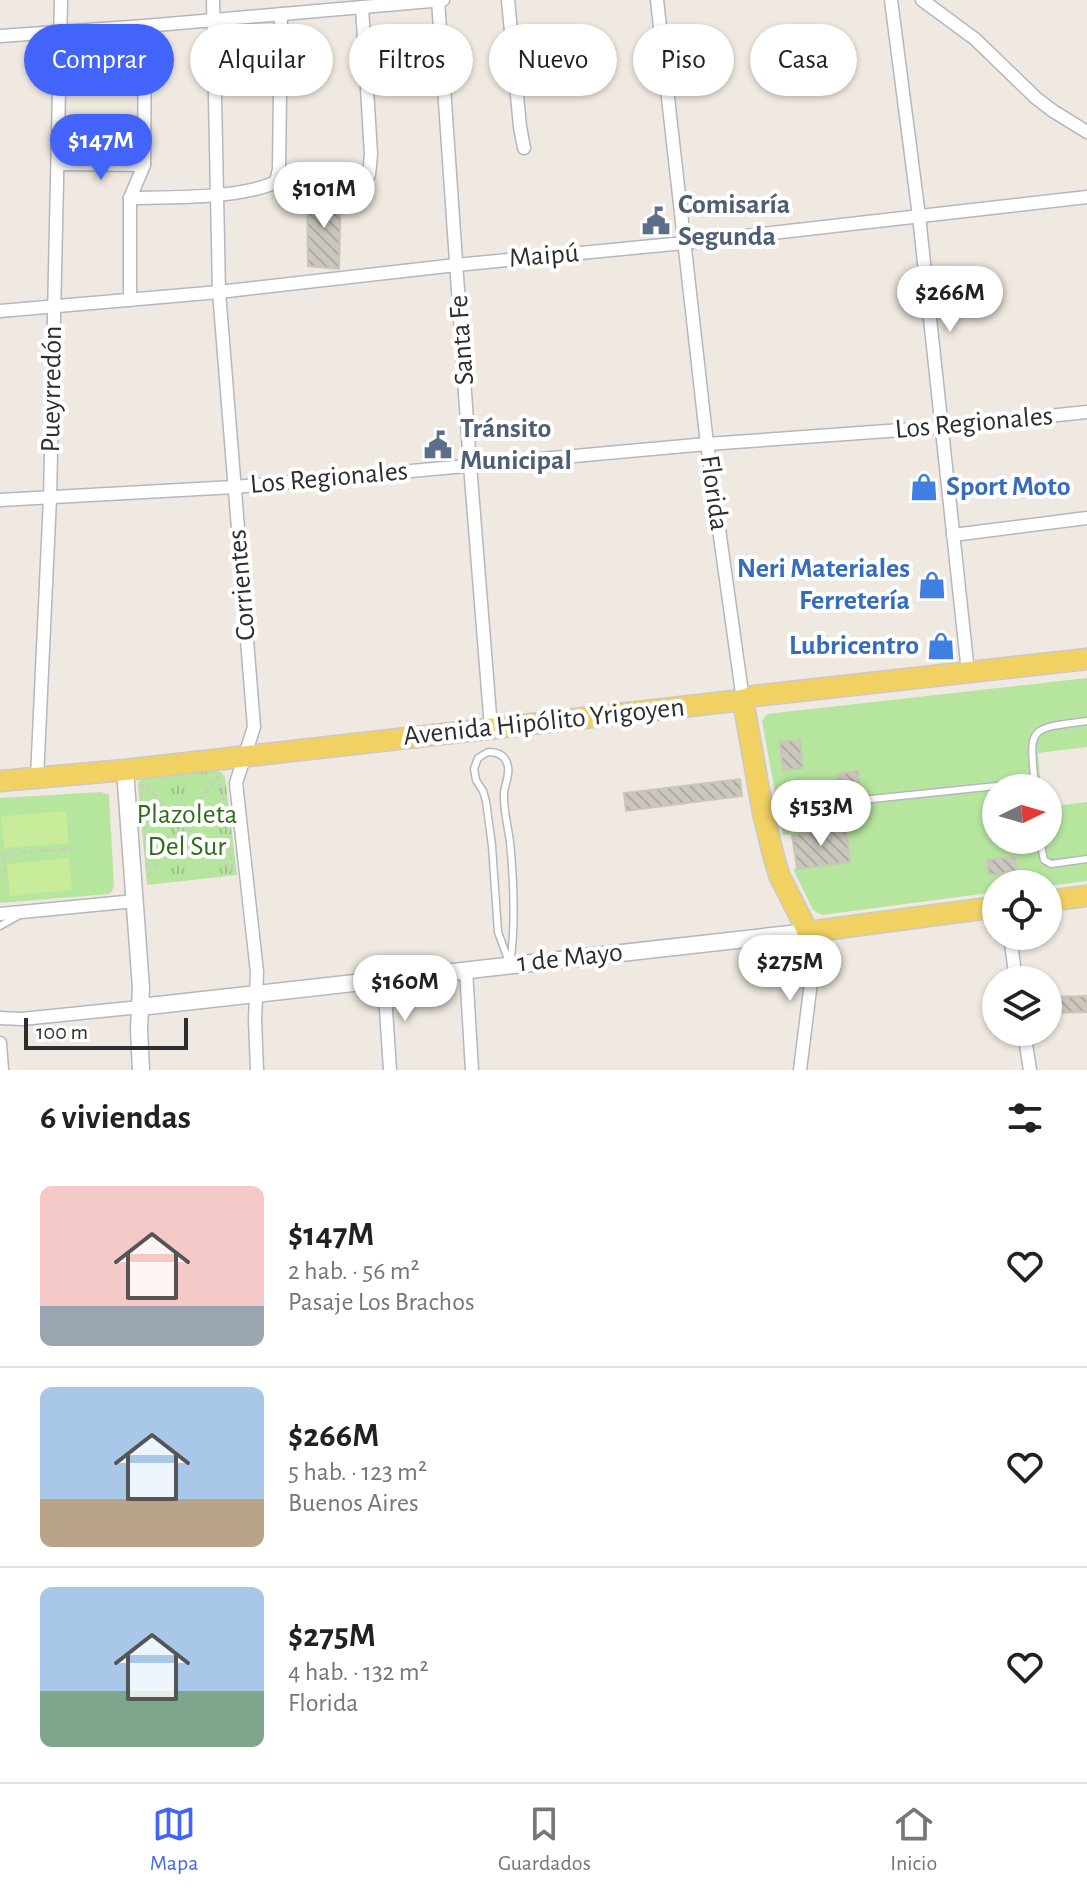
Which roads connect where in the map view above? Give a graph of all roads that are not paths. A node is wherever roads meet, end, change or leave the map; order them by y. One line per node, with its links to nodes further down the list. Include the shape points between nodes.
1 (61, 0): 11 (street, Pueyrredón)
2 (213, 0): 10 (street, Corrientes)
3 (440, 0): 8 (street); 27 (street, Santa Fe)
4 (508, 0): 18 (street)
5 (657, 0): 26 (street, Florida)
6 (891, 0): 25 (street)
7 (922, 0): 17 (street, via 975,39 1053,111)
8 (362, 7): 9 (street); 21 (street)
9 (281, 14): 10 (street); 22 (street, via 276,182)
10 (213, 20): 12 (street); 22 (street, Corrientes)
11 (60, 24)
12 (168, 24)
13 (24, 34): 14 (street)
14 (0, 36)
15 (59, 96): 19 (street, Pueyrredón)
16 (144, 96): 20 (street)
17 (1087, 132)
18 (524, 148)
19 (58, 164): 20 (street); 30 (street, Pueyrredón)
20 (144, 165): 24 (street)
21 (369, 175)
22 (216, 194): 24 (street); 28 (street, Corrientes)
23 (1087, 197): 25 (street, Maipú)
24 (130, 198): 29 (street)
25 (919, 216): 26 (street, Maipú); 33 (street)
26 (684, 243): 27 (street, Maipú); 34 (street, Florida)
27 (456, 265): 28 (street, Maipú); 35 (street, Santa Fe)
28 (219, 292): 29 (street, Maipú); 36 (street, Corrientes)
29 (130, 300): 30 (street, Maipú)
30 (54, 306): 31 (street, Maipú); 37 (street, Pueyrredón)
31 (0, 311)
32 (1087, 412): 33 (street, Los Regionales)
33 (943, 427): 34 (street, Los Regionales); 40 (street)
34 (707, 444): 35 (street, Los Regionales); 43 (street, Florida)
35 (470, 465): 36 (street, Los Regionales); 45 (street, Santa Fe)
36 (234, 487): 37 (street, Los Regionales); 46 (street, Corrientes, via 254,727)
37 (50, 498): 38 (street, Los Regionales); 49 (street, Pueyrredón)
38 (0, 500)
39 (1087, 518): 40 (street)
40 (953, 535): 42 (street)
41 (1087, 659): 42 (main road, Avenida Hipólito Yrigoyen)
42 (968, 672): 43 (main road, Avenida Hipólito Yrigoyen)
43 (743, 700): 45 (main road, Avenida Hipólito Yrigoyen); 52 (main road, Florida)
44 (1087, 721): 48 (lane, via 1036,732 1031,744)
45 (491, 728): 46 (main road, Avenida Hipólito Yrigoyen)
46 (244, 756): 47 (main road, Avenida Hipólito Yrigoyen); 66 (street, Corrientes, via 236,783)
47 (125, 770): 49 (main road, Avenida Hipólito Yrigoyen); 57 (street)
48 (1034, 774)
49 (37, 778): 50 (main road, Avenida Hipólito Yrigoyen)
50 (0, 781)
51 (982, 790): 52 (lane)
52 (763, 811): 62 (main road, Florida, via 780,877)
53 (1043, 854): 54 (lane, via 1051,864)
54 (1087, 859)
55 (1087, 896): 56 (main road)
56 (1062, 899)
57 (135, 901): 59 (street); 67 (street)
58 (982, 909): 62 (main road, 1 de Mayo)
59 (25, 911): 60 (street); 61 (lane)
60 (0, 914)
61 (0, 926)
62 (808, 932): 63 (street, 1 de Mayo); 76 (street, Florida, via 814,958)
63 (510, 965): 63 (lane, via 515,930 504,791 509,766 503,756 488,752 474,769 486,801 498,932); 64 (street, 1 de Mayo)
64 (466, 970): 65 (street, 1 de Mayo); 75 (street)
65 (384, 979): 66 (street, 1 de Mayo); 74 (street)
66 (255, 993): 67 (street, 1 de Mayo); 73 (street, Corrientes)
67 (140, 1007): 68 (street, 1 de Mayo); 72 (street)
68 (0, 1018)
69 (0, 1043): 71 (street)
70 (1026, 1046): 77 (street)
71 (2, 1070)
72 (141, 1070)
73 (257, 1070)
74 (390, 1070)
75 (472, 1070)
76 (800, 1070)
77 (1030, 1070)

